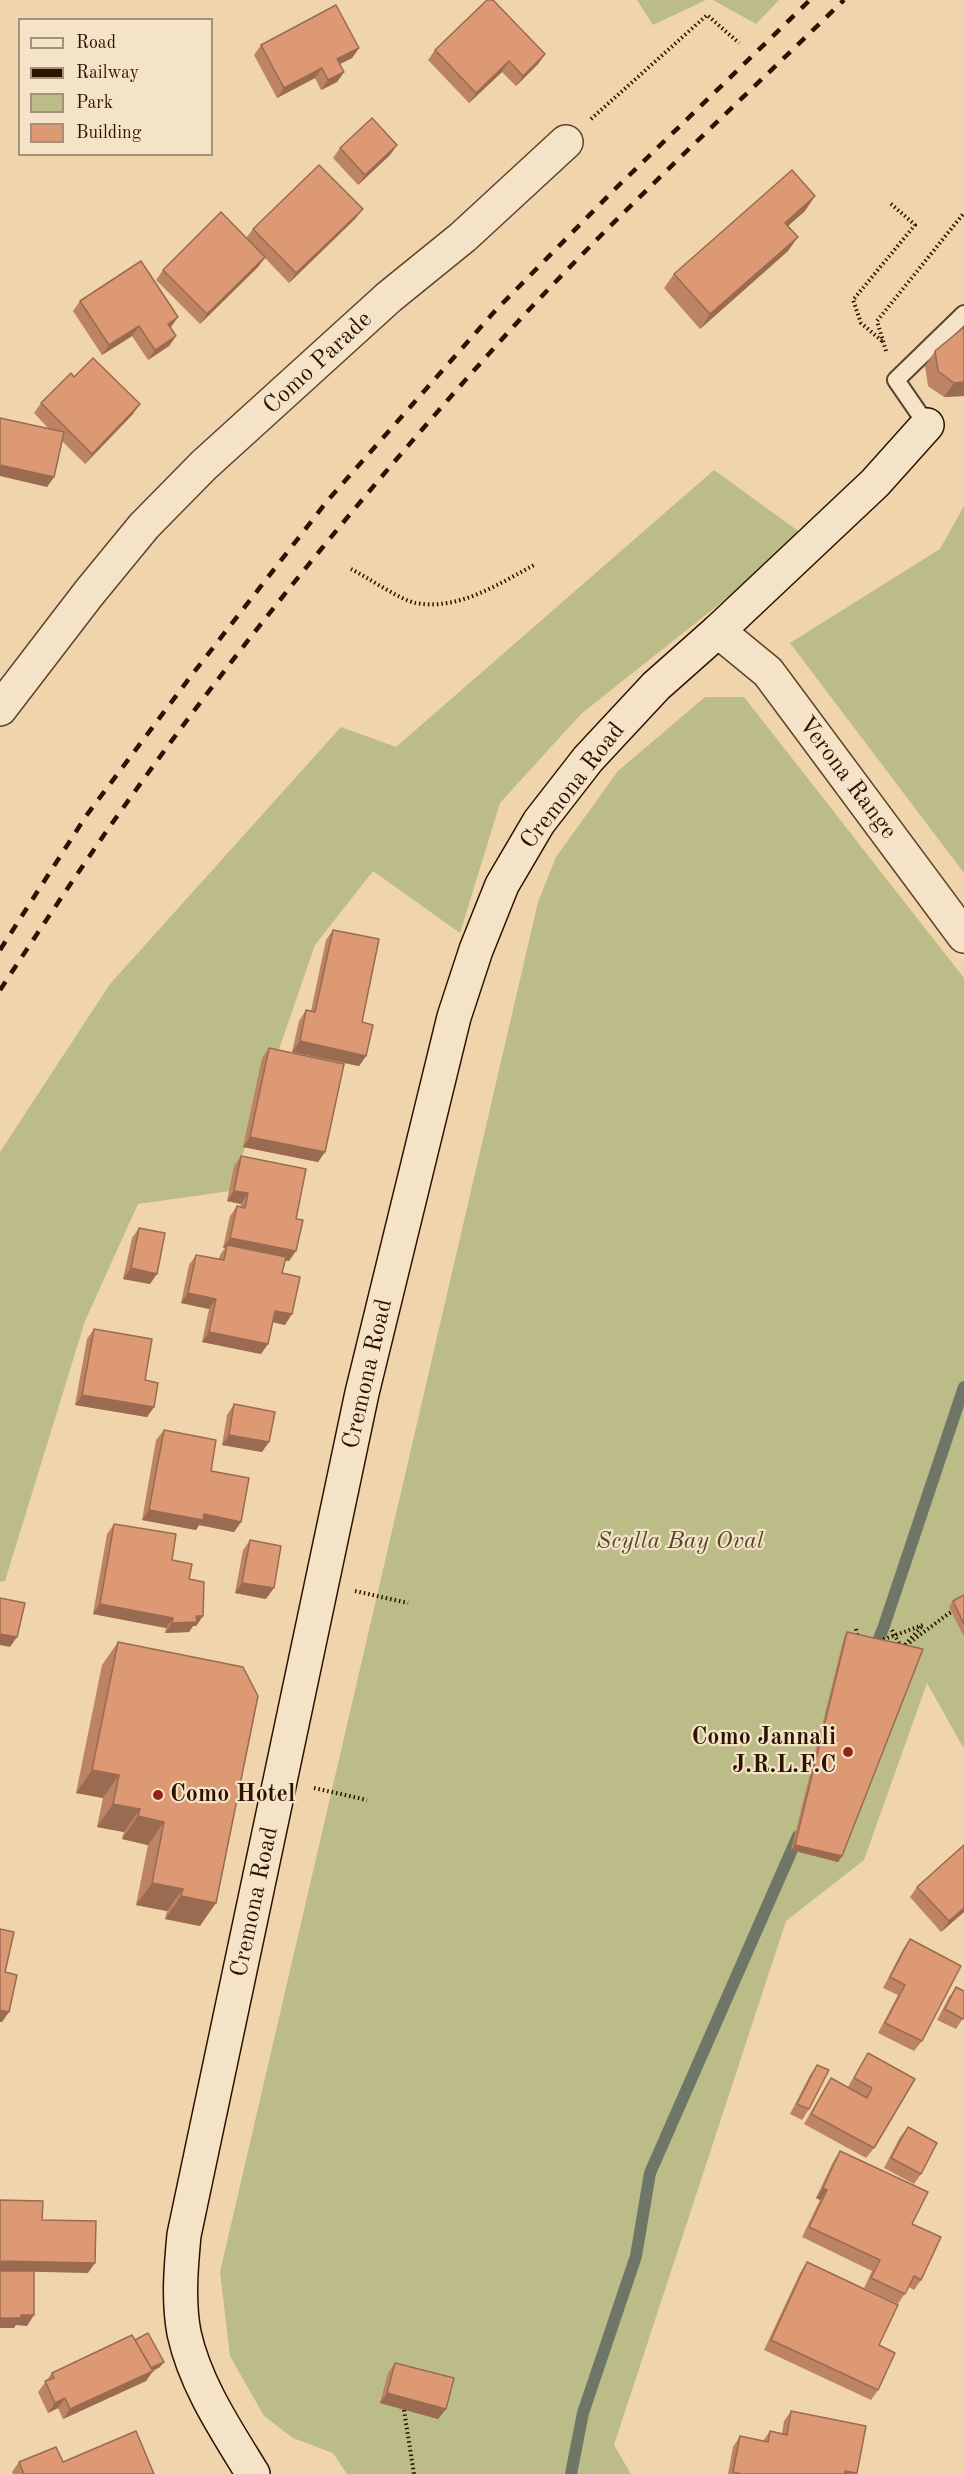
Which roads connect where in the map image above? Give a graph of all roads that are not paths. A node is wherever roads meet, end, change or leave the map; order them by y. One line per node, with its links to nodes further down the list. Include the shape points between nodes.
1 (566, 142): 5 (street, Como Parade, via 204,465 144,526)
2 (964, 314): 3 (lane, via 896,380)
3 (927, 425): 4 (street, Cremona Road, via 875,483)
4 (718, 631): 6 (street, Verona Range, via 768,672); 7 (street, Cremona Road, via 656,686 588,759 540,822 498,896 472,961 437,1080 362,1393 188,2214 180,2280 184,2333 201,2384)
5 (0, 709)
6 (964, 936)
7 (253, 2474)

